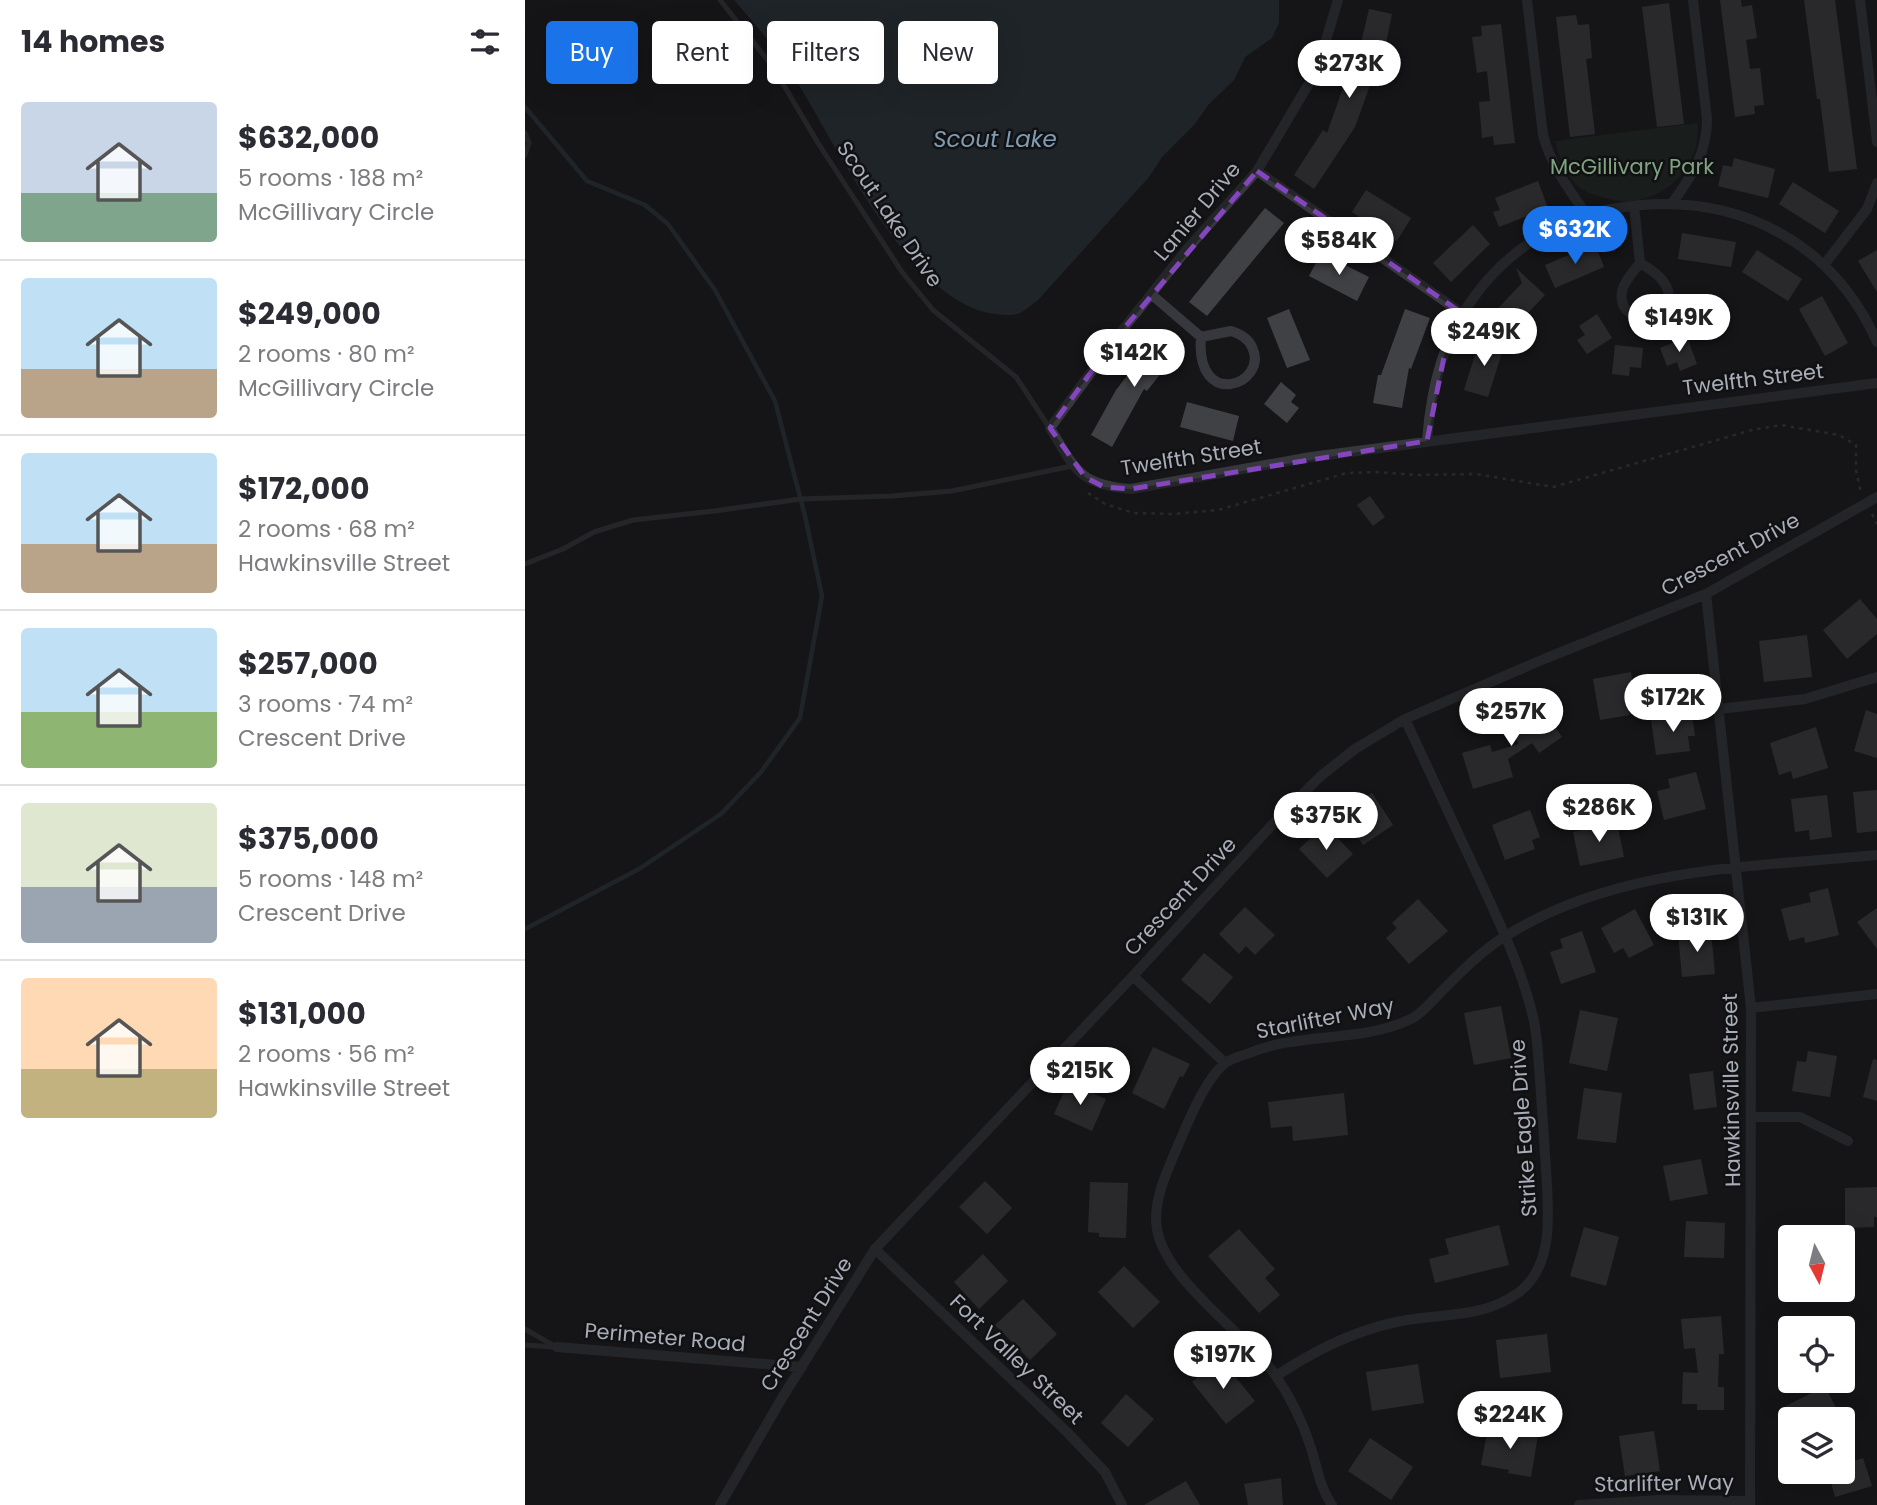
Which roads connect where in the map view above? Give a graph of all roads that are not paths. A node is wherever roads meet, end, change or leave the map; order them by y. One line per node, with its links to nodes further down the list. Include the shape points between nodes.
1 (720, 0): 21 (lane, Scout Lake Drive, via 773,67 902,272 933,310 1016,377)
2 (1338, 0): 9 (street, Lanier Drive, via 1317,70)
3 (1527, 0): 13 (street, via 1543,135 1561,178)
4 (1693, 0): 11 (street, via 1707,134 1697,165)
5 (1860, 0): 7 (street)
6 (525, 133): 8 (lane, via 529,143)
7 (1877, 142)
8 (525, 155)
9 (1257, 171): 16 (street, Lanier Drive); 17 (street)
10 (1877, 183): 15 (street, via 1867,209)
11 (1672, 203): 12 (street); 15 (street, via 1748,218 1785,236)
12 (1634, 206): 13 (street); 14 (street)
13 (1586, 214): 17 (street, via 1542,236 1505,262)
14 (1640, 263): 14 (street, via 1625,284 1622,298 1634,314 1648,317 1666,303 1667,287)
15 (1824, 265): 19 (street, via 1857,304)
16 (1152, 295): 18 (street); 21 (street, Lanier Drive)
17 (1463, 314): 22 (street, via 1435,378)
18 (1201, 337): 18 (street, via 1222,332 1247,338 1255,354 1252,371 1230,385 1213,380 1202,366)
19 (1877, 342)
20 (1877, 383): 22 (street, Twelfth Street)
21 (1050, 428): 23 (street, Scout Lake Drive)
22 (1427, 441): 23 (street, Twelfth Street, via 1131,489 1104,487)
23 (1072, 466): 25 (lane, via 952,491 801,499 633,520 594,532)
24 (1877, 497): 26 (street, Crescent Drive)
25 (525, 564)
26 (1706, 594): 28 (street, Hawkinsville Street); 29 (street, Crescent Drive)
27 (1877, 677): 28 (street, via 1805,699)
28 (1719, 709): 31 (street, Hawkinsville Street)
29 (1405, 719): 32 (street, Strike Eagle Drive); 33 (street, Crescent Drive, via 1322,775)
30 (1877, 855): 31 (street, Starlifter Way)
31 (1737, 868): 32 (street, Starlifter Way, via 1644,880 1594,894); 35 (street, Hawkinsville Street)
32 (1505, 936): 36 (street, Starlifter Way, via 1481,953 1418,1015 1393,1027 1285,1041); 44 (street, Strike Eagle Drive, via 1529,1000 1538,1048 1548,1225 1543,1256 1534,1274 1521,1291 1502,1303 1353,1335)
33 (1133, 976): 36 (street); 39 (street, Crescent Drive)
34 (1877, 995): 35 (street)
35 (1751, 1008): 37 (street, Hawkinsville Street)
36 (1225, 1063): 44 (street, via 1191,1117 1164,1180 1156,1219 1163,1251 1178,1273)
37 (1751, 1117): 38 (street, via 1800,1117); 45 (street, Hawkinsville Street)
38 (1848, 1141)
39 (875, 1249): 43 (street, Crescent Drive); 47 (street, Fort Valley Street, via 1066,1431 1105,1472)
40 (525, 1329): 42 (lane)
41 (525, 1345): 42 (lane, Perimeter Road)
42 (557, 1348): 43 (street, Perimeter Road)
43 (802, 1367): 46 (street, Crescent Drive)
44 (1276, 1376): 48 (street, via 1299,1415 1318,1477)
45 (1750, 1503): 49 (street, Starlifter Way, via 1660,1500)
46 (720, 1505)
47 (1122, 1505)
48 (1332, 1505)
49 (1579, 1505)

